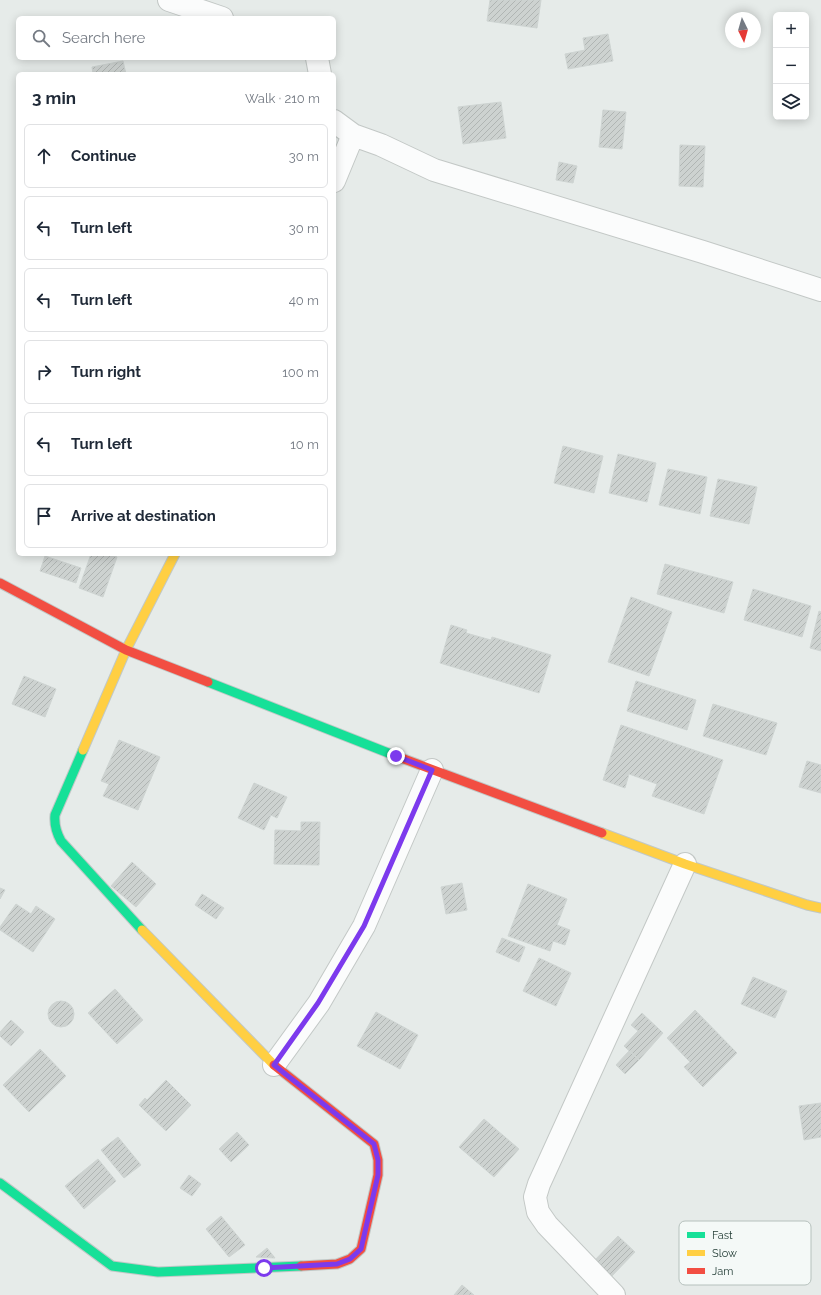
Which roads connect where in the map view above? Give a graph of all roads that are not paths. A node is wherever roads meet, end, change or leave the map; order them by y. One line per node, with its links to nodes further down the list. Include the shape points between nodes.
1 (169, 0): 2 (street)
2 (216, 16)
3 (317, 60): 4 (street)
4 (320, 72)
5 (336, 122): 6 (street)
6 (353, 135): 7 (street); 8 (street, via 441,172)
7 (336, 176)
8 (821, 290)
9 (174, 556): 11 (street)
10 (0, 583): 11 (street)
11 (126, 650): 12 (street); 15 (street, via 55,815 55,831 61,841 144,932)
12 (432, 770): 13 (street); 15 (street, via 364,926 318,1003)
13 (684, 864): 14 (street); 17 (street, via 539,1184 536,1198 538,1212 547,1225)
14 (821, 908)
15 (274, 1065): 16 (street, via 374,1144 378,1175 361,1249 350,1259 337,1264 158,1272 112,1266)
16 (0, 1183)
17 (614, 1295)

